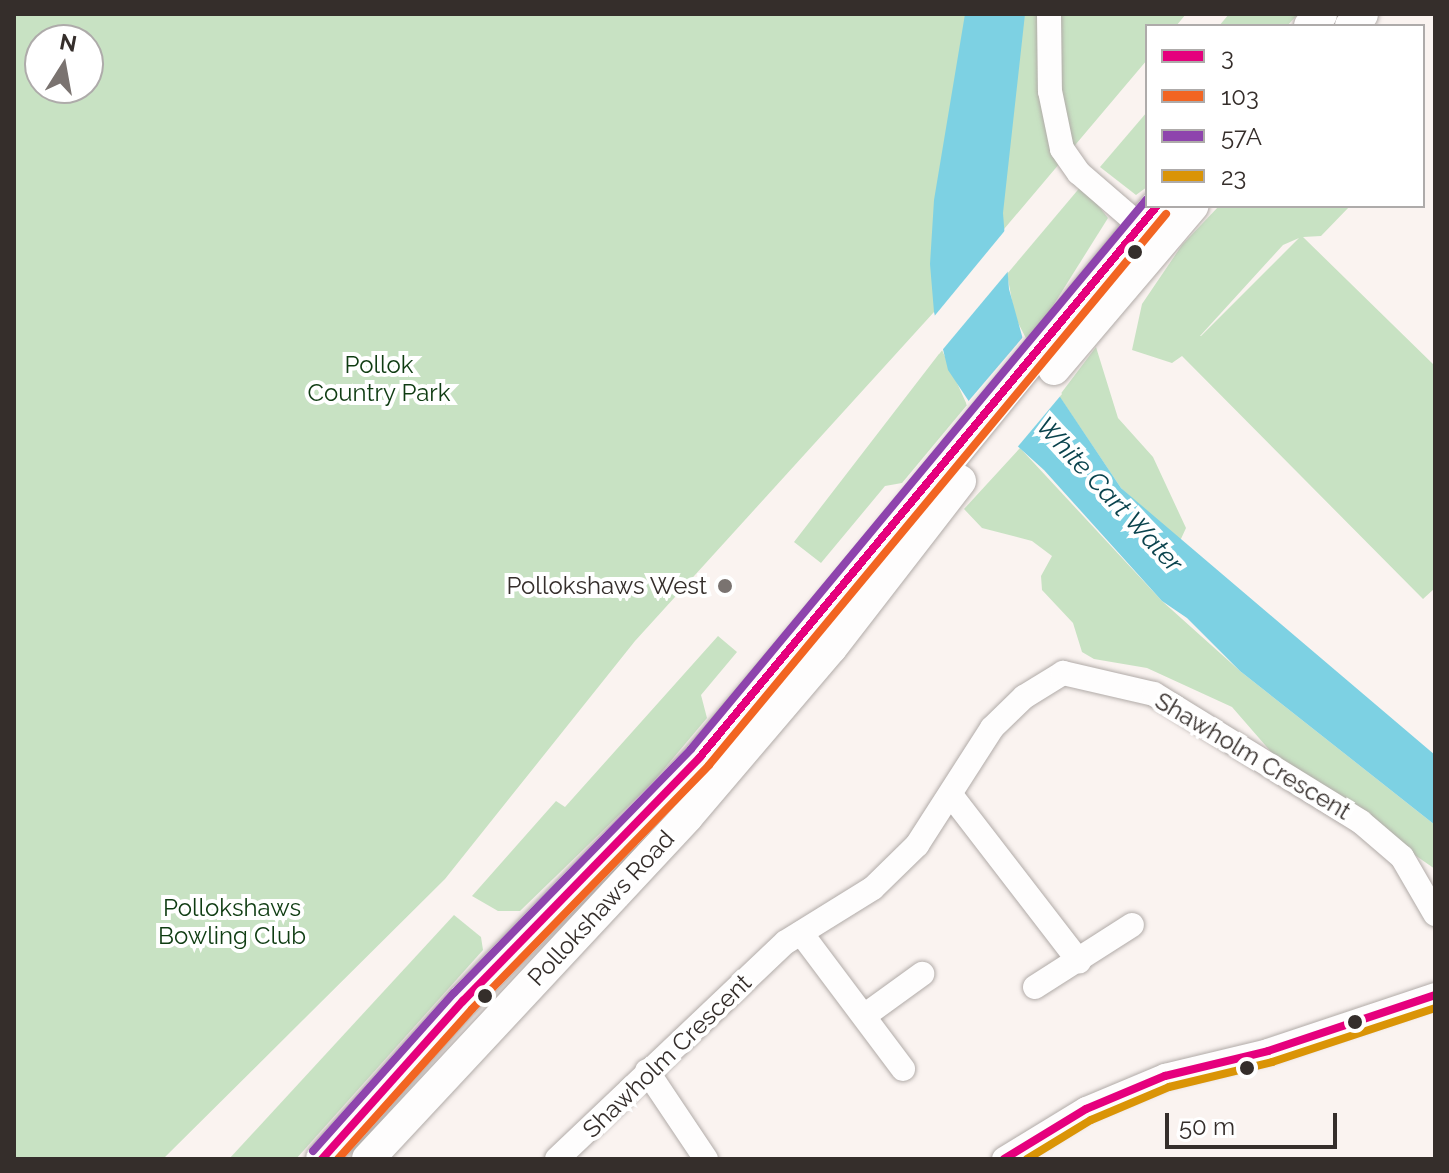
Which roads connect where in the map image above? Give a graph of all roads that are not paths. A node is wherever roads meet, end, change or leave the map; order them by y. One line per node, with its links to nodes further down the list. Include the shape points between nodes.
1 (1049, 14): 3 (street, via 1050,91 1062,149 1079,173)
2 (1188, 208): 3 (main road, Pollokshaws Road)
3 (1153, 225): 4 (main road, Pollokshaws Road)
4 (960, 465): 16 (main road, Pollokshaws Road, via 700,757 481,982); 17 (main road, Pollokshaws Road, via 831,648 687,817)
5 (951, 795): 6 (street, Shawholm Crescent, via 992,728 1024,697 1063,673 1114,684 1154,694 1361,822 1402,857); 8 (street, Shawholm Crescent, via 917,845 873,888); 9 (street)
6 (1435, 914)
7 (1132, 925): 9 (street)
8 (801, 933): 13 (street); 15 (street, Shawholm Crescent)
9 (1079, 961): 11 (street)
10 (922, 974): 13 (street)
11 (1035, 987)
12 (1435, 995): 20 (street, via 1268,1051 1165,1076 1086,1109)
13 (864, 1016): 14 (street)
14 (903, 1069)
15 (647, 1071): 18 (street, Shawholm Crescent); 19 (street)
16 (322, 1159)
17 (368, 1159)
18 (557, 1159)
19 (706, 1159)
20 (1004, 1159)

